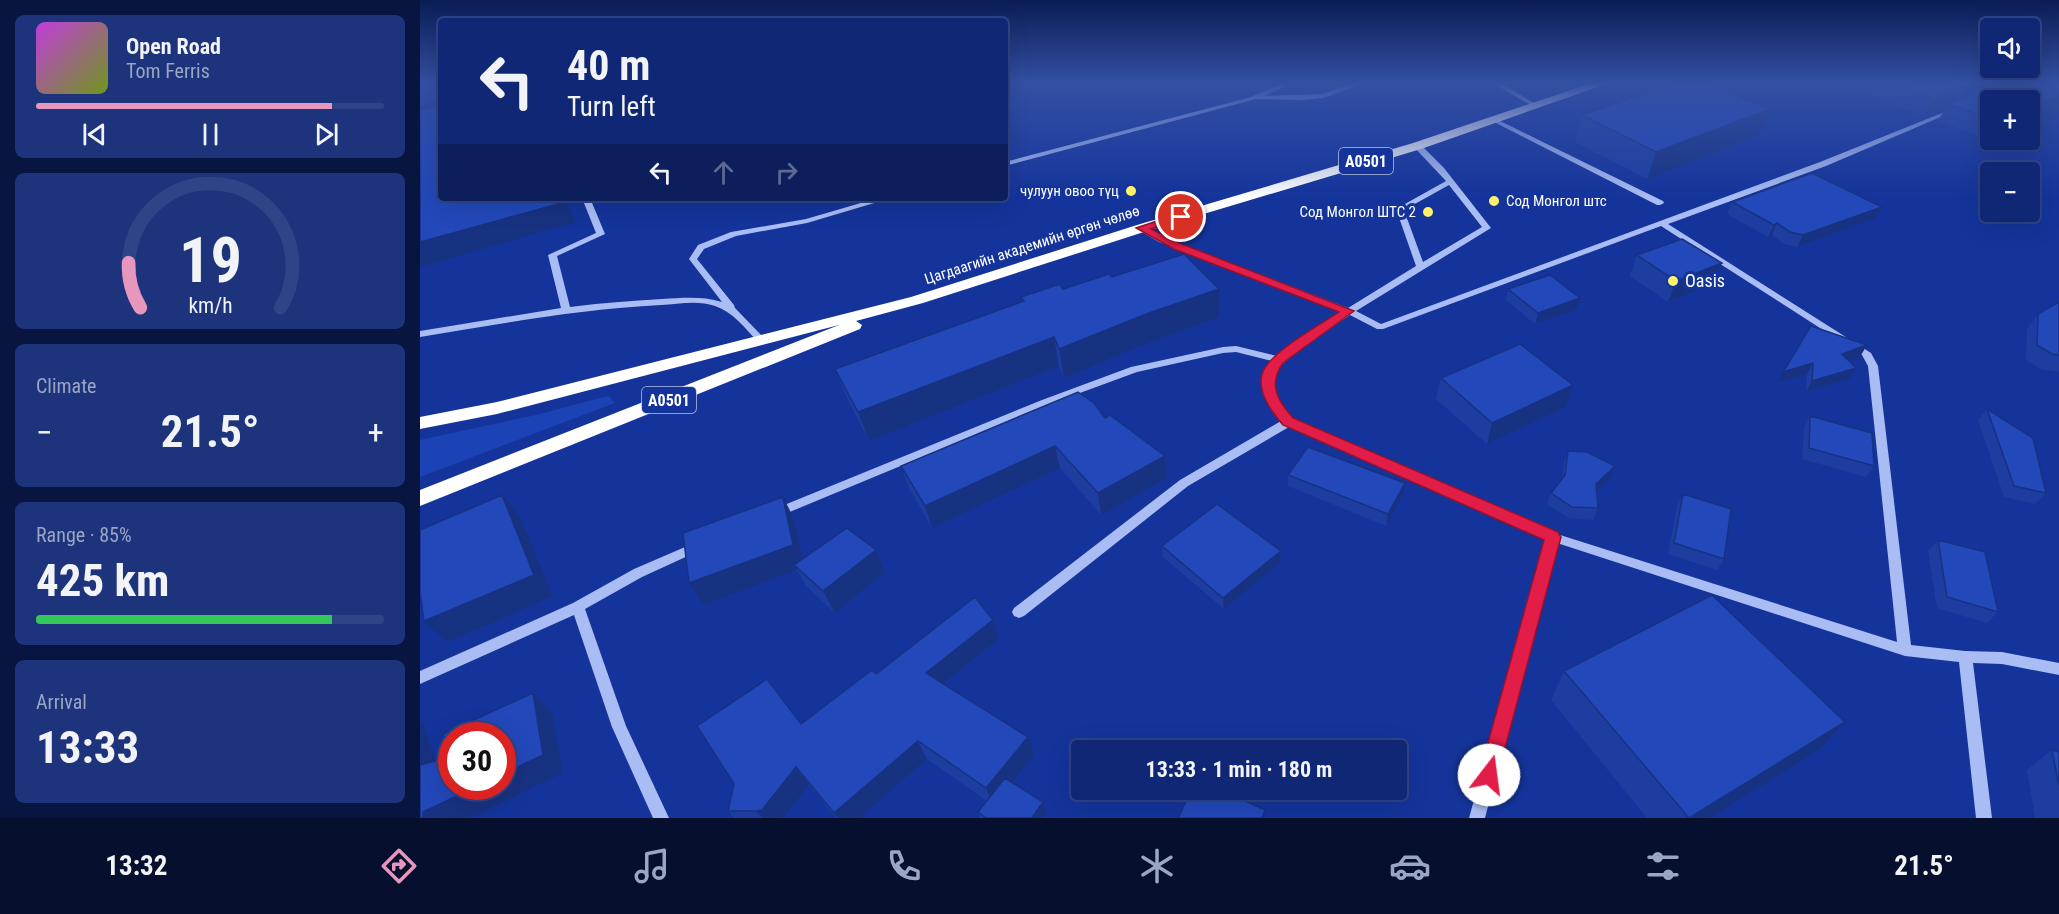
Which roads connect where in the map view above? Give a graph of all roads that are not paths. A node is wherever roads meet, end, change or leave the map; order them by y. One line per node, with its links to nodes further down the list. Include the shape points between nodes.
1 (1166, 121): 6 (street)
2 (1491, 121): 5 (highway, Цагдаагийн академийн өргөн чөлөө / A0501)
3 (1496, 121): 10 (street)
4 (1928, 121): 11 (street, via 1823,165)
5 (1417, 146): 7 (street); 12 (highway, Цагдаагийн академийн өргөн чөлөө / A0501)
6 (1008, 163)
7 (1450, 182): 13 (street, via 1400,208); 13 (street, via 1487,228)
8 (587, 201): 15 (street, via 601,234 552,255)
9 (877, 201): 17 (street, via 807,221 734,234 701,247 693,259)
10 (1660, 203)
11 (1661, 223): 16 (street, via 1380,327); 29 (street, via 1866,353 1873,366)
12 (1142, 228): 14 (highway, Цагдаагийн академийн өргөн чөлөө / A0501); 16 (street, via 1183,249)
13 (1421, 268): 16 (street)
14 (917, 300): 19 (highway, Цагдаагийн академийн өргөн чөлөө / A0501); 23 (highway, Цагдаагийн академийн өргөн чөлөө / A0501)
15 (566, 310): 17 (street, via 696,301 719,304); 18 (street)
16 (1348, 311): 20 (street)
17 (735, 312): 19 (street)
18 (420, 334)
19 (760, 339): 22 (highway, Цагдаагийн академийн өргөн чөлөө / A0501, via 497,408)
20 (1279, 360): 21 (street, via 1269,374 1268,387 1275,407); 24 (street, via 1236,349 1135,369)
21 (1288, 422): 25 (street); 28 (street, via 1184,483)
22 (420, 423)
23 (420, 498)
24 (766, 518)
25 (1553, 537): 29 (street); 34 (street)
26 (712, 540): 27 (street, via 638,573)
27 (578, 607): 32 (street); 33 (street, via 620,727)
28 (1019, 612)
29 (1905, 650): 30 (street)
30 (1965, 657): 31 (street, via 2002,658); 35 (street)
31 (2059, 669)
32 (420, 678)
33 (661, 818)
34 (1477, 818)
35 (1984, 818)

